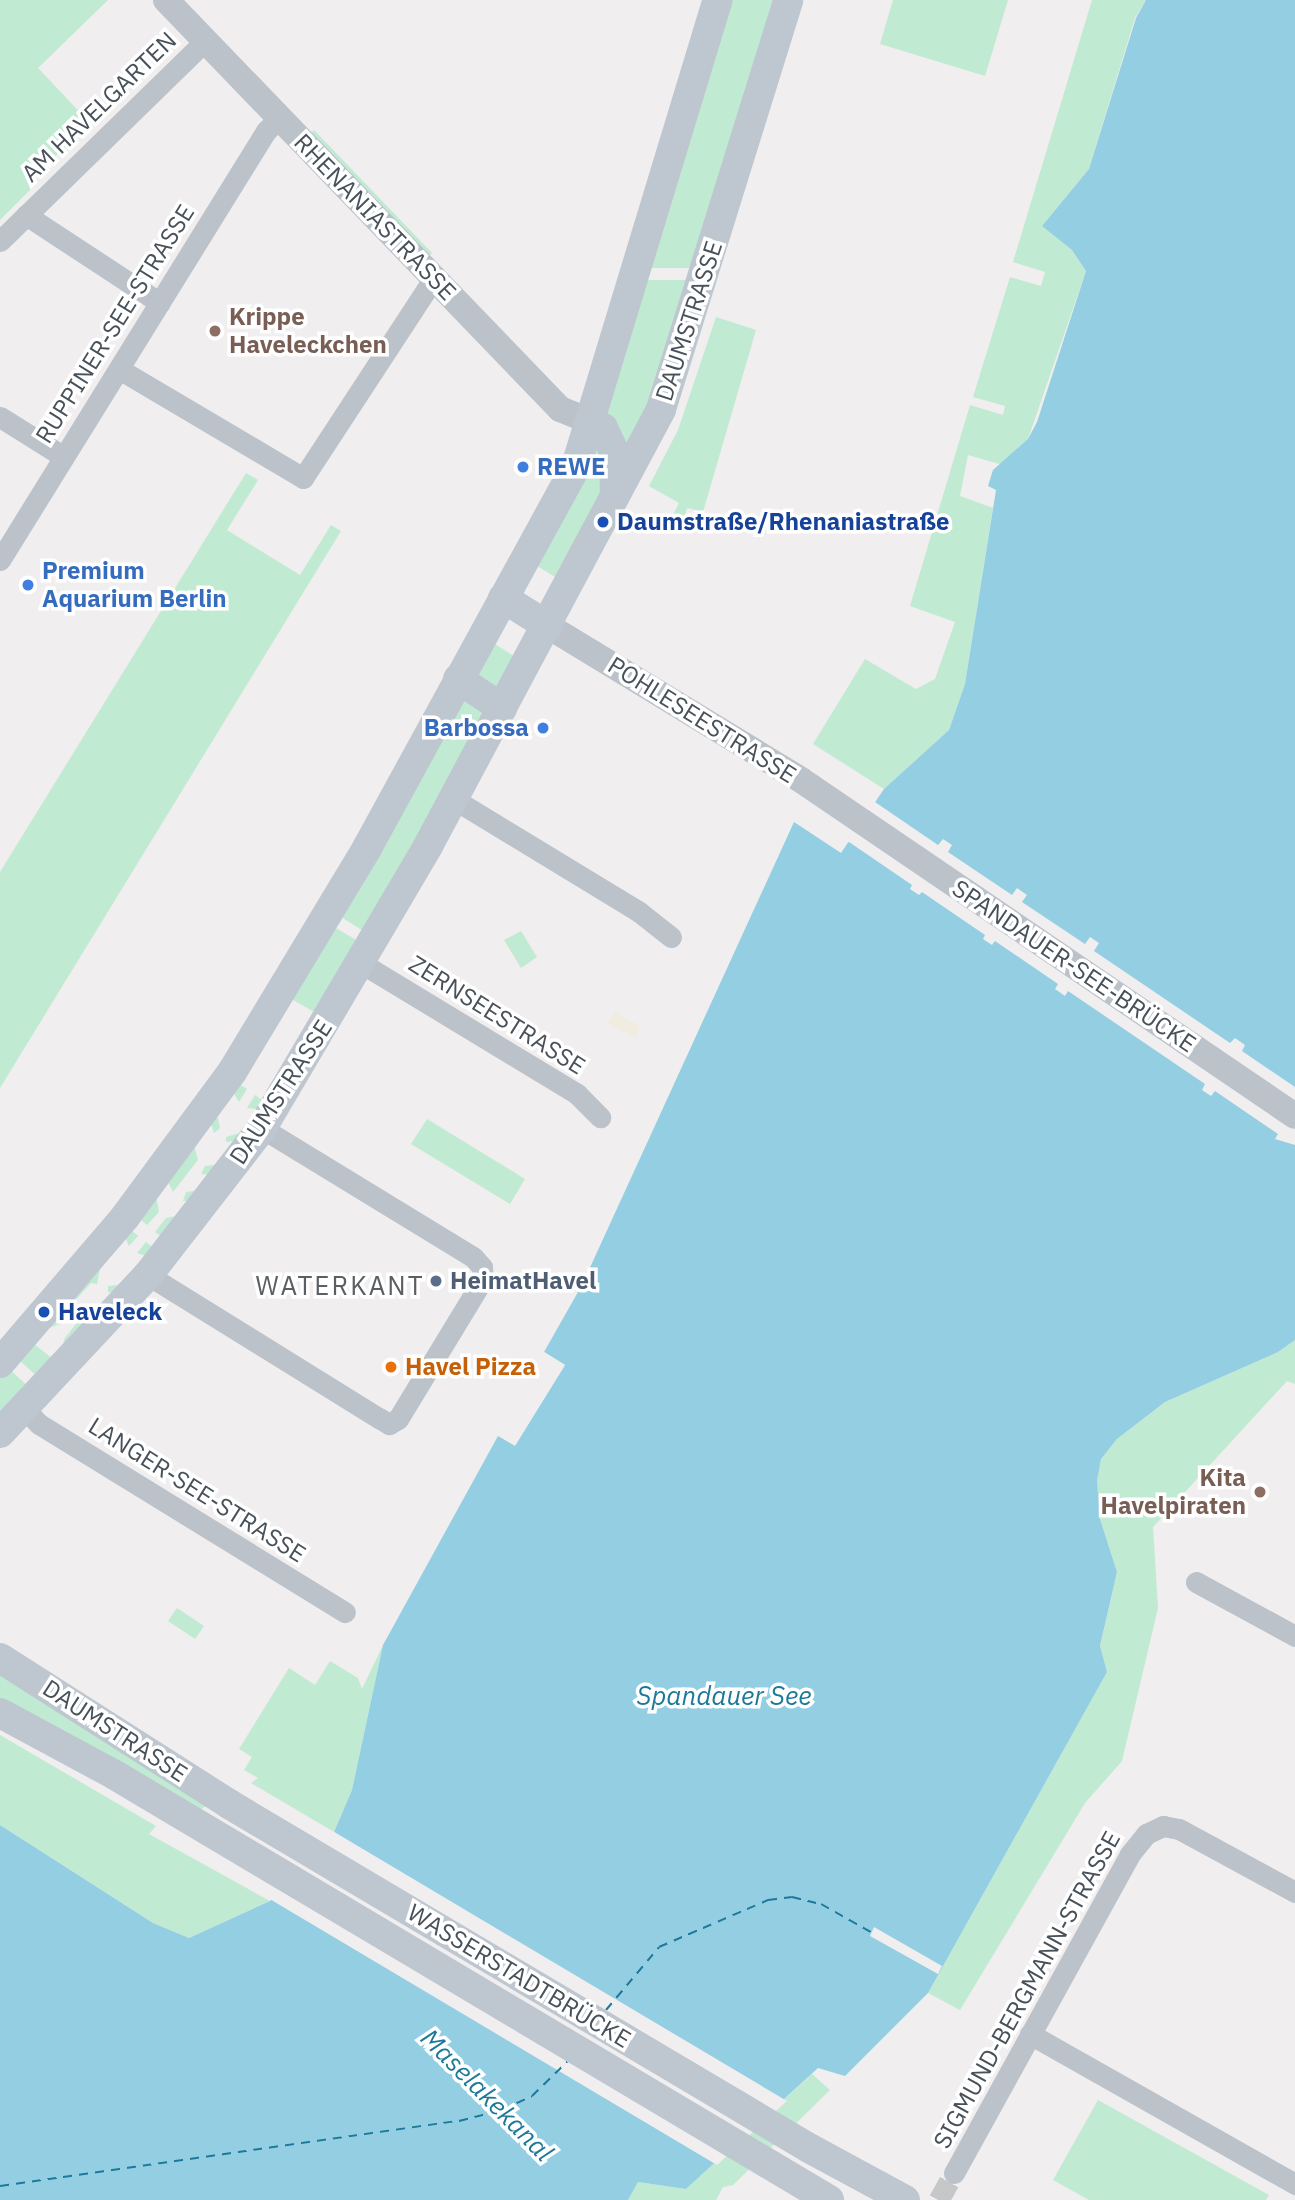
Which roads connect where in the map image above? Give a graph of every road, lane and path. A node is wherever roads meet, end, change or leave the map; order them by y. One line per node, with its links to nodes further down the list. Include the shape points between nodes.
1 (166, 0): 4 (street, RHENANIASTRASSE)
2 (718, 0): 12 (main road)
3 (788, 0): 14 (main road, DAUMSTRASSE, via 678,362 656,419)
4 (205, 41): 5 (street, RHENANIASTRASSE); 6 (street, AM HAVELGARTEN)
5 (279, 118): 8 (street, RHENANIASTRASSE); 9 (street, RUPPINER-SEE-STRASSE, via 266,131)
6 (26, 215): 7 (street, AM HAVELGARTEN); 9 (street)
7 (0, 241)
8 (434, 278): 10 (street, via 303,478); 12 (street, RHENANIASTRASSE, via 560,409)
9 (160, 303): 10 (street, RUPPINER-SEE-STRASSE)
10 (119, 369): 13 (street, RUPPINER-SEE-STRASSE)
11 (0, 417): 13 (street)
12 (592, 422): 14 (main road, via 603,428 614,452); 16 (main road, via 576,466)
13 (64, 457): 15 (street, RUPPINER-SEE-STRASSE)
14 (615, 499): 17 (main road, DAUMSTRASSE)
15 (0, 560)
16 (503, 598): 17 (main road); 18 (main road)
17 (548, 626): 19 (main road, DAUMSTRASSE); 21 (street, POHLESEESTRASSE)
18 (458, 680): 19 (main road); 28 (main road, via 367,848 220,1090 125,1217)
19 (502, 708): 20 (main road, DAUMSTRASSE)
20 (452, 797): 22 (street, via 638,911); 23 (main road, DAUMSTRASSE)
21 (853, 817): 24 (street, SPANDAUER-SEE-BRÜCKE)
22 (671, 937)
23 (361, 963): 25 (street, ZERNSEESTRASSE, via 577,1094); 26 (main road, DAUMSTRASSE)
24 (1295, 1116)
25 (600, 1117)
26 (261, 1128): 27 (main road, DAUMSTRASSE); 27 (street, via 473,1256 482,1268 482,1279 398,1419 389,1424)
27 (148, 1275): 29 (main road, DAUMSTRASSE)
28 (0, 1363)
29 (24, 1408): 30 (main road, DAUMSTRASSE); 32 (street, LANGER-SEE-STRASSE, via 39,1423)
30 (0, 1433)
31 (1196, 1582): 33 (street)
32 (345, 1612)
33 (1295, 1636)
34 (0, 1658): 36 (main road, DAUMSTRASSE)
35 (0, 1713): 37 (main road, DAUMSTRASSE)
36 (229, 1804): 43 (main road, WASSERSTADTBRÜCKE, via 809,2148)
37 (205, 1828): 42 (main road, WASSERSTADTBRÜCKE)
38 (1295, 1892): 39 (street, SIGMUND-BERGMANN-STRASSE, via 1191,1834 1164,1826 1154,1828 1136,1843)
39 (1030, 2034): 40 (street, SIGMUND-BERGMANN-STRASSE); 41 (street)
40 (954, 2173)
41 (1295, 2184)
42 (829, 2200)
43 (905, 2200)

